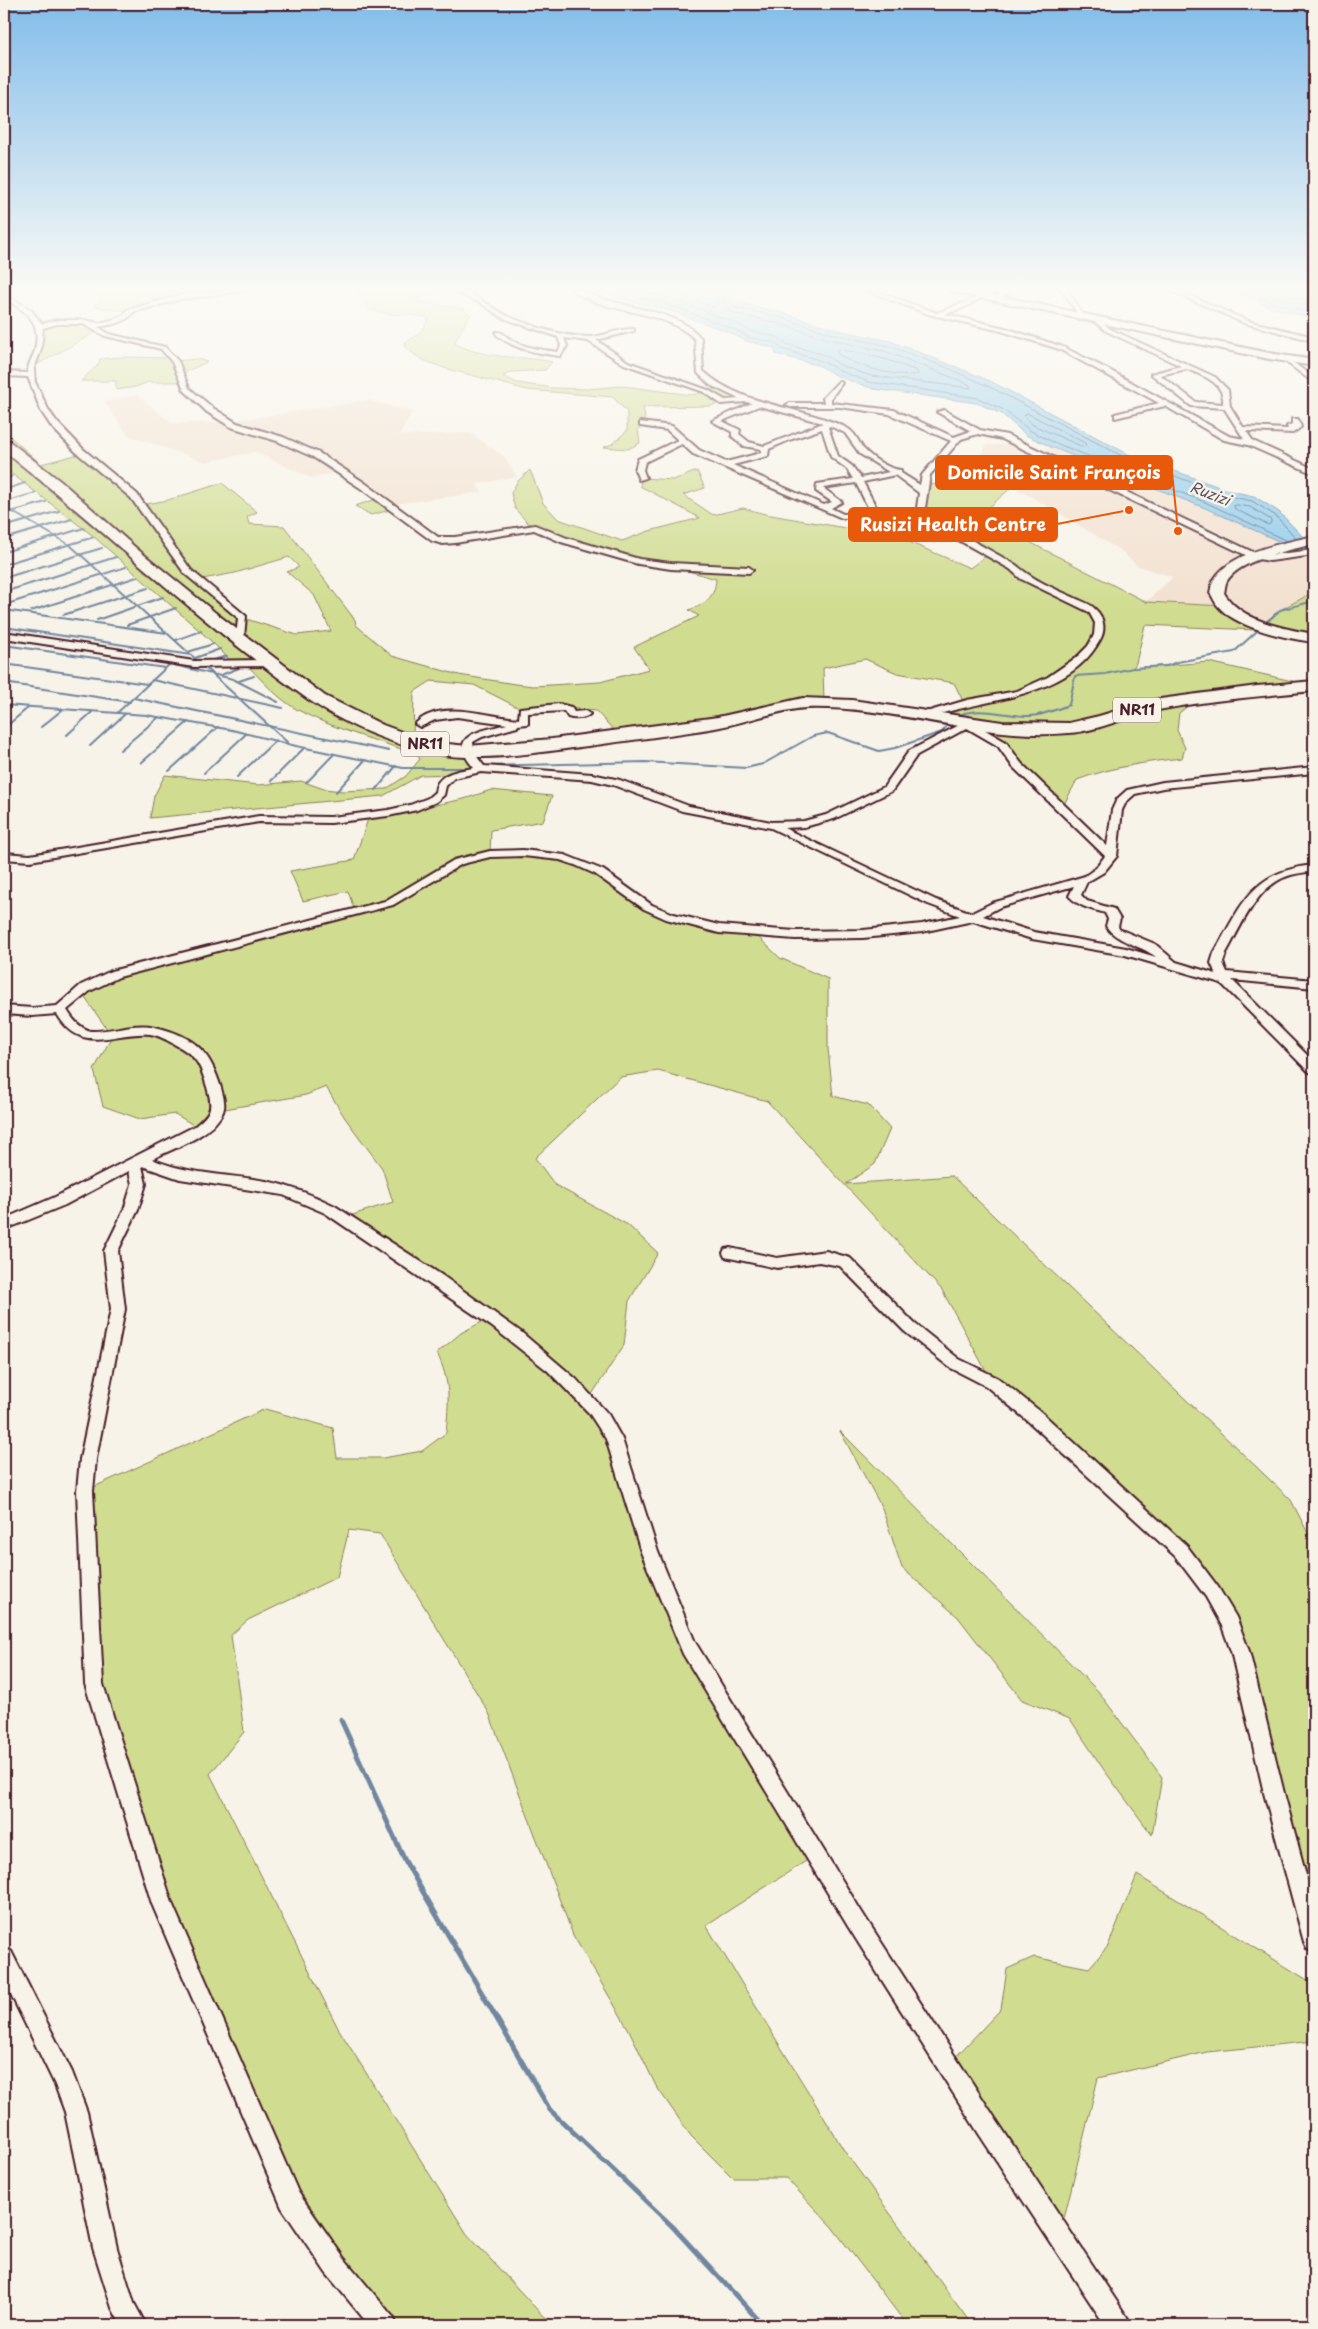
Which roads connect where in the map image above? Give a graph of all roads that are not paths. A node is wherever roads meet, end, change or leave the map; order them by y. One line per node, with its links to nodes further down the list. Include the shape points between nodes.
1 (38, 398): 39 (street, via 54,424 80,451 134,496 188,572 243,618)
2 (196, 398): 37 (street, via 228,422 316,455 443,542 535,527 564,540 638,561)
3 (714, 398): 9 (street, via 724,402)
4 (744, 398): 9 (street)
5 (827, 398): 10 (street)
6 (1153, 398): 11 (street)
7 (1186, 398): 13 (street, via 1194,404)
8 (1228, 398): 13 (street)
9 (757, 402): 12 (street); 25 (street, via 716,421 737,432 735,434 746,444)
10 (828, 404): 12 (street); 22 (street, via 900,414)
11 (1165, 404): 15 (street); 23 (street, via 1226,438)
12 (774, 406): 18 (street, via 806,414)
13 (1226, 406): 19 (street)
14 (941, 412): 20 (street)
15 (1118, 416)
16 (1295, 421): 19 (street, via 1297,427 1291,426 1293,431)
17 (643, 424): 21 (street, via 669,428)
18 (826, 424): 25 (street); 27 (street, via 846,430 866,456); 30 (street, via 836,458 852,470)
19 (1240, 429): 23 (street)
20 (978, 432): 22 (street); 36 (street, via 1004,437)
21 (684, 440): 26 (street, via 696,452); 29 (street, via 641,461 639,470)
22 (955, 440): 31 (street, via 926,475)
23 (1250, 443): 28 (street)
24 (4, 444): 39 (highway, NR11)
25 (765, 448): 26 (street, via 765,454)
26 (725, 466): 32 (street)
27 (898, 472): 30 (street); 31 (street)
28 (1314, 472)
29 (642, 478)
30 (856, 480): 32 (street, via 818,487 838,502); 32 (street, via 872,507 866,515 848,516)
31 (923, 492): 44 (street, via 921,508 933,522 1024,577 1092,610 1099,617 1101,626 1086,655 1051,679 1016,694 964,703)
32 (824, 508)
33 (1314, 540): 34 (main road)
34 (1281, 553): 35 (street); 36 (main road)
35 (1314, 553)
36 (1256, 556): 40 (main road, via 1228,571 1216,585 1216,594 1222,603 1234,613 1261,626)
37 (749, 570)
38 (4, 636): 41 (street, via 196,664)
39 (239, 637): 41 (highway, NR11)
40 (1314, 638)
41 (270, 663): 48 (highway, NR11, via 340,712 413,742 448,750)
42 (1314, 686): 46 (highway, NR11, via 1153,705 1069,728 1017,728)
43 (586, 714): 45 (street, via 571,715 568,708 559,706 523,710)
44 (934, 716): 46 (highway, NR11); 48 (highway, NR11, via 852,705 803,703 718,722 552,746)
45 (524, 722): 47 (street, via 453,713 426,719); 48 (street, via 468,741 466,747)
46 (967, 722): 50 (street, via 913,753 888,790 814,822); 52 (street, via 1002,744 1018,765)
47 (420, 724)
48 (476, 764): 50 (street, via 604,779 686,809); 51 (street, via 450,776 432,800 388,813 331,820 259,819 30,858)
49 (1314, 770): 52 (street, via 1163,785 1131,792 1117,810)
50 (771, 826): 55 (street, via 932,902)
51 (4, 856)
52 (1111, 856): 54 (street, via 1100,870)
53 (1314, 868): 57 (street, via 1278,876 1256,893 1220,954 1217,963)
54 (1082, 881): 55 (street, via 996,905); 56 (street, via 1075,896 1079,900 1110,912 1115,931 1151,947)
55 (973, 917): 56 (street, via 1032,935 1118,950); 60 (street, via 922,928 863,934 795,935 718,929 670,917 648,907 600,872 561,857 490,854 458,862 389,903 97,980)
56 (1175, 967): 57 (street)
57 (1223, 978): 58 (street); 61 (street)
58 (1314, 984)
59 (4, 1010): 60 (street)
60 (61, 1010): 62 (street, via 73,1027 84,1032 112,1036 150,1030 200,1054 218,1100 216,1116 200,1129)
61 (1314, 1069)
62 (137, 1162): 63 (street, via 60,1201); 68 (street, via 139,1184 131,1210 111,1251 118,1309 88,1459 85,1491 94,1684 162,1904 290,2200 354,2292); 69 (street, via 209,1179 262,1185 305,1197 343,1218 473,1303 589,1399 614,1439 630,1494 689,1648 856,1921)
63 (4, 1224)
64 (730, 1253): 65 (street, via 777,1263 824,1255 845,1262 909,1328 954,1363 987,1379 1035,1417 1181,1551 1212,1592 1230,1623 1240,1652)
65 (1314, 1942)
66 (4, 1958): 67 (street, via 64,2080 76,2112 105,2248 124,2308)
67 (134, 2325)
68 (385, 2325)
69 (1120, 2325)

